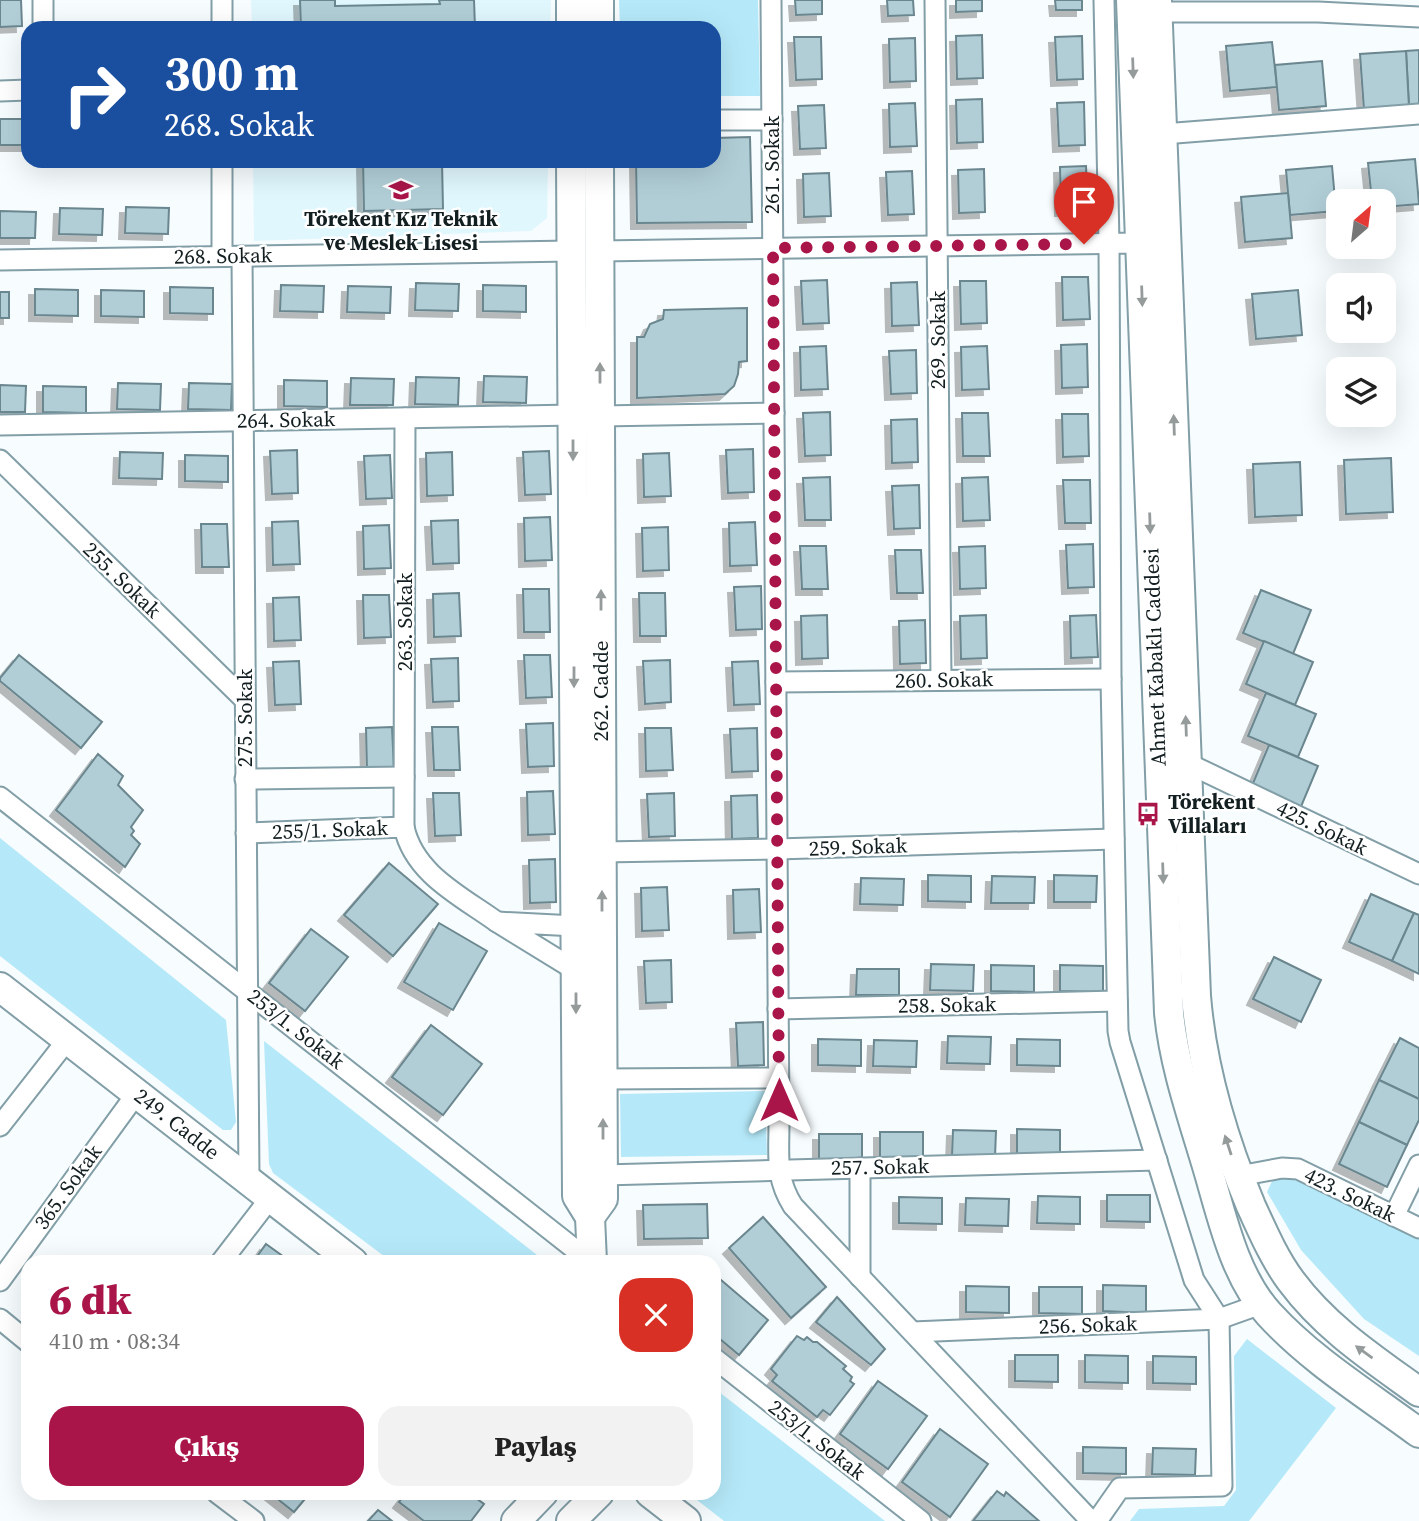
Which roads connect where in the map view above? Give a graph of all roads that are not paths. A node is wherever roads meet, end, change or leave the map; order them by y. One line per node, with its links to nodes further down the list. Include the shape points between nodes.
1 (43, 0): 11 (street)
2 (222, 0): 12 (street)
3 (570, 0): 13 (main road)
4 (599, 0): 14 (main road)
5 (771, 0): 19 (street, 261. Sokak)
6 (936, 0): 26 (street, 269. Sokak)
7 (1104, 0): 24 (street)
8 (1130, 0): 25 (main road, Ahmet Kabaklı Caddesi, one-way to 25)
9 (1158, 6): 10 (street); 20 (main road, Ahmet Kabaklı Caddesi)
10 (1419, 17)
11 (43, 21)
12 (222, 21)
13 (571, 21)
14 (599, 21)
15 (21, 90): 16 (street)
16 (0, 91)
17 (1419, 114): 20 (street)
18 (721, 120): 19 (street)
19 (772, 120): 27 (street, 261. Sokak)
20 (1163, 134): 44 (main road, Ahmet Kabaklı Caddesi, one-way to 20)
21 (222, 168): 30 (street)
22 (571, 168): 28 (main road, 262. Cadde)
23 (600, 168): 29 (main road, 262. Cadde)
24 (1109, 243): 25 (street); 26 (street); 40 (street)
25 (1140, 243): 83 (main road, Ahmet Kabaklı Caddesi, one-way to 83, via 1170,1027 1227,1231 1244,1277)
26 (937, 246): 27 (street); 41 (street, 269. Sokak)
27 (773, 248): 29 (street); 33 (street, 261. Sokak)
28 (572, 251): 29 (main road); 31 (street, 268. Sokak); 34 (main road, 262. Cadde)
29 (600, 251): 35 (main road, 262. Cadde, one-way to 29)
30 (222, 256): 31 (street, 268. Sokak); 32 (street, 268. Sokak)
31 (242, 256): 37 (street, 275. Sokak)
32 (0, 260)
33 (774, 412): 35 (street); 42 (street, 261. Sokak)
34 (573, 415): 36 (street, 264. Sokak); 55 (main road, 262. Cadde, one-way to 55)
35 (600, 415): 52 (main road, 262. Cadde, one-way to 35)
36 (405, 418): 37 (street, 264. Sokak); 45 (street, 263. Sokak)
37 (243, 421): 38 (street, 264. Sokak); 43 (street, 275. Sokak)
38 (0, 425)
39 (0, 460): 43 (street, 255. Sokak)
40 (1111, 679): 41 (street, 260. Sokak); 50 (street)
41 (941, 680): 42 (street, 260. Sokak)
42 (776, 682): 51 (street, 261. Sokak)
43 (245, 700): 46 (street, 275. Sokak)
44 (1187, 764): 53 (street, 425. Sokak); 71 (main road, Ahmet Kabaklı Caddesi, one-way to 44, via 1210,1085 1198,1014)
45 (404, 778): 46 (street); 48 (street, 263. Sokak)
46 (245, 779): 49 (street, 275. Sokak)
47 (0, 797): 58 (street, 253/1. Sokak)
48 (404, 827): 49 (street, 255/1. Sokak); 54 (street, 255/1. Sokak, via 407,841 425,868)
49 (246, 834): 58 (street, 275. Sokak)
50 (1114, 839): 51 (street, 259. Sokak); 59 (street)
51 (777, 849): 52 (street, 259. Sokak); 60 (street, 261. Sokak)
52 (602, 852): 63 (main road, 262. Cadde, one-way to 52)
53 (1419, 874)
54 (497, 922): 55 (street); 56 (street, 255/1. Sokak)
55 (575, 926): 56 (main road, 262. Cadde)
56 (575, 970): 74 (main road, 262. Cadde, one-way to 74, via 576,1196)
57 (0, 986): 61 (main road, 249. Cadde)
58 (247, 990): 72 (street, 275. Sokak); 78 (street, 253/1. Sokak)
59 (1117, 1000): 60 (street, 258. Sokak); 66 (street, via 1120,1042)
60 (778, 1009): 62 (street, 261. Sokak)
61 (68, 1039): 64 (main road, 249. Cadde); 65 (street)
62 (778, 1077): 63 (street); 69 (street, 261. Sokak)
63 (603, 1079): 70 (main road, 262. Cadde, one-way to 63)
64 (137, 1093): 72 (main road, 249. Cadde); 81 (street, 365. Sokak)
65 (0, 1126)
66 (1157, 1160): 68 (street, 257. Sokak); 85 (street, via 1194,1280)
67 (1419, 1165): 73 (street)
68 (860, 1168): 69 (street, 257. Sokak); 80 (street)
69 (779, 1170): 70 (street, 257. Sokak); 80 (street, 261. Sokak, via 793,1206)
70 (603, 1175): 74 (main road, 262. Cadde, via 603,1199)
71 (1239, 1176): 73 (street, 423. Sokak, via 1298,1169); 82 (main road, Ahmet Kabaklı Caddesi, via 1265,1237)
72 (260, 1189): 76 (street); 77 (main road, 249. Cadde)
73 (1394, 1216): 75 (street, 423. Sokak)
74 (590, 1217): 79 (main road, 262. Cadde)
75 (1419, 1228)
76 (225, 1255)
77 (344, 1255)
78 (583, 1255)
79 (592, 1255)
80 (860, 1277): 86 (street, 261. Sokak)
81 (0, 1281)
82 (1292, 1282): 83 (main road); 89 (main road, Ahmet Kabaklı Caddesi, one-way to 82, via 1350,1342)
83 (1261, 1304): 85 (street, 256. Sokak); 90 (main road, Ahmet Kabaklı Caddesi, via 1322,1363)
84 (0, 1319): 87 (street)
85 (1219, 1319): 86 (street, 256. Sokak); 101 (street, via 1222,1486 1120,1488)
86 (913, 1332): 100 (street, 261. Sokak)
87 (21, 1336)
88 (721, 1364): 99 (street, 253/1. Sokak)
89 (1419, 1392)
90 (1419, 1433)
91 (227, 1500): 95 (street)
92 (536, 1500): 96 (main road)
93 (592, 1500): 97 (main road)
94 (659, 1500): 98 (main road)
95 (254, 1521)
96 (516, 1521)
97 (571, 1521)
98 (686, 1521)
99 (921, 1521)
100 (1091, 1521)
101 (1097, 1521)

